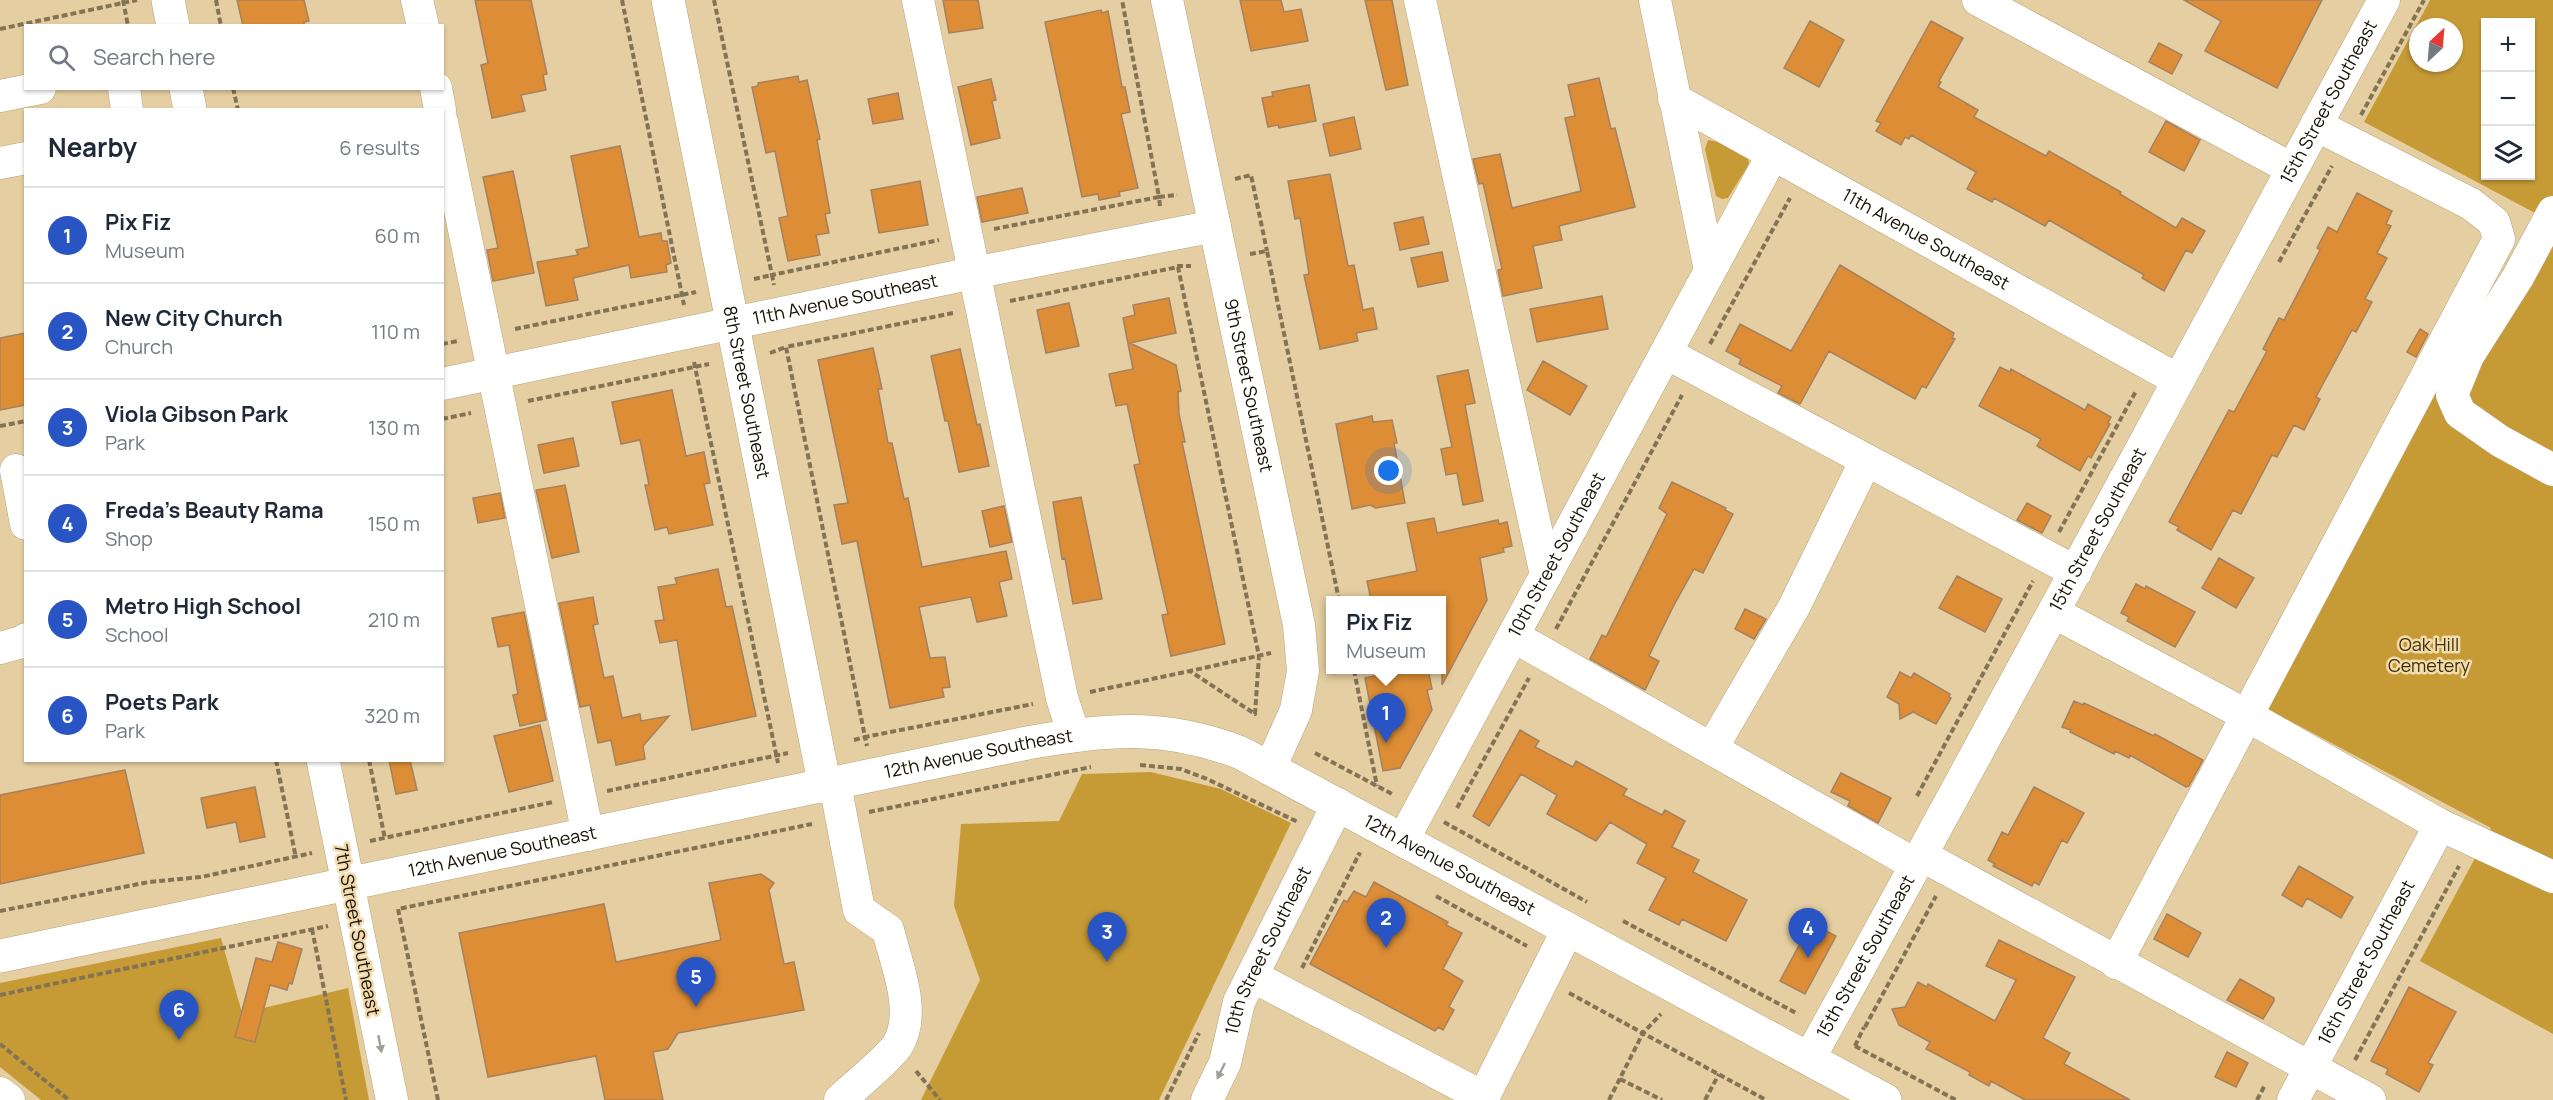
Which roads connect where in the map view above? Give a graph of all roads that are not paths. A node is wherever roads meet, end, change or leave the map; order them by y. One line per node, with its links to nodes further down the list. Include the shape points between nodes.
1 (168, 0): 10 (main road)
2 (417, 0): 11 (street)
3 (668, 0): 31 (main road, 8th Street Southeast)
4 (918, 0): 30 (street)
5 (1167, 0): 28 (street, 9th Street Southeast)
6 (1420, 0): 41 (street)
7 (1655, 0): 17 (street)
8 (1978, 0): 26 (street)
9 (2384, 0): 21 (street, 15th Street Southeast)
10 (173, 24)
11 (423, 24)
12 (30, 90): 16 (street)
13 (124, 90): 18 (street)
14 (186, 90): 19 (main road)
15 (436, 90): 20 (street)
16 (0, 96)
17 (1674, 99): 23 (street, 11th Avenue Southeast); 29 (street)
18 (127, 108)
19 (190, 108)
20 (440, 108)
21 (2316, 125): 26 (street, 15th Street Southeast); 46 (street, via 2471,204 2493,222 2499,239)
22 (444, 132): 33 (street)
23 (1773, 154): 29 (street, 10th Street Southeast); 34 (street, 11th Avenue Southeast)
24 (24, 158): 25 (street)
25 (0, 163)
26 (2292, 169): 34 (street, 15th Street Southeast)
27 (2553, 212): 37 (street, via 2468,356 2452,395 2460,413)
28 (1215, 226): 30 (street, 11th Avenue Southeast); 50 (street, 9th Street Southeast, via 1299,625 1303,671 1296,710)
29 (1710, 270): 32 (street, 10th Street Southeast)
30 (973, 273): 31 (street, 11th Avenue Southeast); 47 (street, via 1062,698)
31 (732, 324): 33 (street, 11th Avenue Southeast); 51 (main road, 8th Street Southeast)
32 (1666, 353): 36 (street); 41 (street, 10th Street Southeast)
33 (494, 374): 35 (street, 11th Avenue Southeast); 54 (street)
34 (2178, 380): 40 (street, 15th Street Southeast)
35 (444, 384)
36 (1866, 460): 40 (street); 48 (street, via 1794,607)
37 (2553, 470)
38 (14, 471): 39 (street)
39 (24, 515)
40 (2076, 572): 42 (street, 15th Street Southeast)
41 (1546, 575): 43 (street, 10th Street Southeast)
42 (2055, 613): 46 (street); 56 (street, 15th Street Southeast)
43 (1513, 636): 48 (street); 55 (street, 10th Street Southeast)
44 (24, 640): 45 (street)
45 (0, 648)
46 (2246, 715): 53 (street); 61 (street)
47 (1074, 735): 50 (main road, 12th Avenue Southeast, via 1143,730 1178,734 1209,741); 51 (main road, 12th Avenue Southeast)
48 (1712, 748): 56 (street)
49 (323, 762): 58 (main road, 7th Street Southeast)
50 (1270, 768): 52 (main road, 12th Avenue Southeast)
51 (830, 785): 54 (main road, 12th Avenue Southeast); 69 (street, via 842,818 859,910 888,930 906,1003 905,1028 896,1047)
52 (1338, 804): 55 (main road, 12th Avenue Southeast); 62 (street, 10th Street Southeast)
53 (2440, 825): 57 (street); 64 (street, 16th Street Southeast)
54 (588, 835): 58 (main road, 12th Avenue Southeast)
55 (1403, 840): 59 (main road, 12th Avenue Southeast)
56 (1919, 860): 61 (street); 63 (street, 15th Street Southeast)
57 (2553, 877)
58 (348, 883): 60 (main road, 12th Avenue Southeast); 68 (street, 7th Street Southeast, one-way to 68)
59 (1568, 929): 63 (main road, 12th Avenue Southeast); 66 (street)
60 (0, 956)
61 (2116, 963): 64 (street)
62 (1252, 976): 66 (street); 70 (street, 10th Street Southeast, one-way to 70, via 1239,1002 1225,1063)
63 (1809, 1059): 71 (main road, 12th Avenue Southeast)
64 (2310, 1068): 72 (street, 16th Street Southeast); 73 (street)
65 (0, 1092): 67 (street)
66 (1482, 1099)
67 (9, 1100)
68 (392, 1100)
69 (840, 1100)
70 (1207, 1100)
71 (1885, 1100)
72 (2293, 1100)
73 (2370, 1100)

